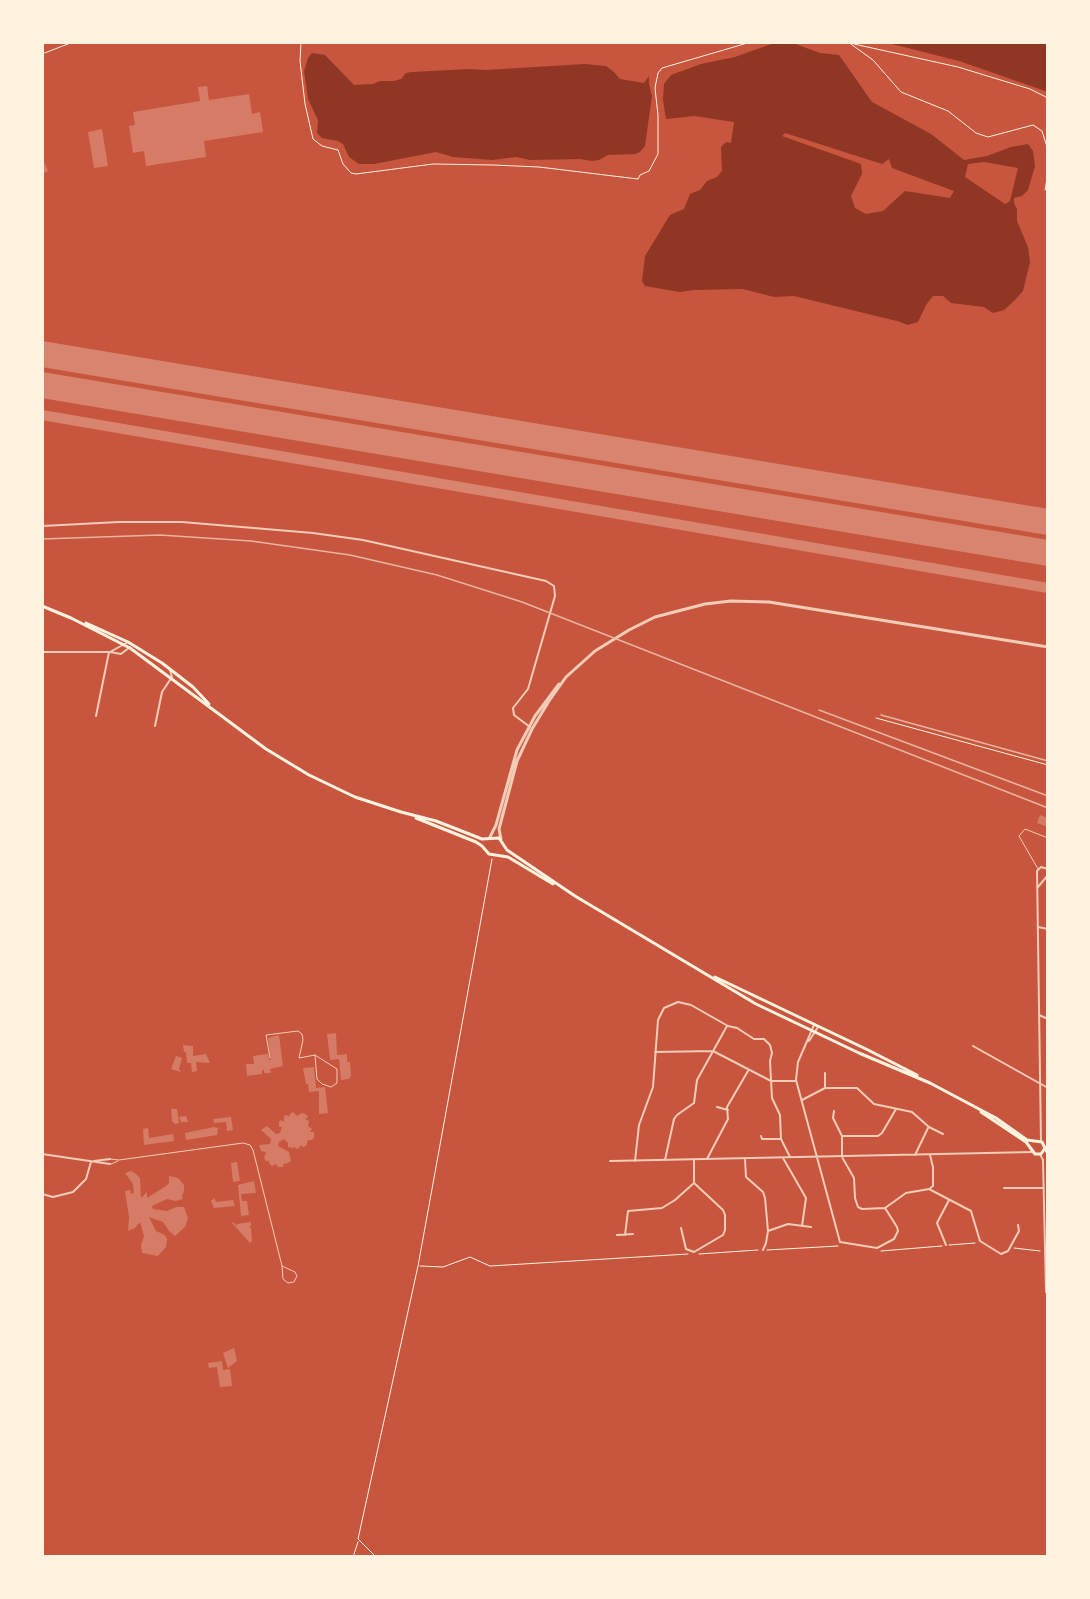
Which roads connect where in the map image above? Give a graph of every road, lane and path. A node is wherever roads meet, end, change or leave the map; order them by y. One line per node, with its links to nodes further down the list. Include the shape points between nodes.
1 (73, 42): 6 (path)
2 (301, 42): 3 (path, via 305,104 313,139 322,147 338,150 351,173 433,164 493,165 638,178 649,171 658,154 655,80 662,68)
3 (751, 42)
4 (848, 42): 5 (path)
5 (853, 44): 7 (path, via 967,69); 8 (path, via 901,92 948,111 976,134 988,137 1033,125 1042,131)
6 (42, 54)
7 (1048, 98)
8 (1048, 150)
9 (1048, 173): 10 (path, via 1045,190)
10 (1048, 189)
11 (42, 526): 25 (street, via 182,522 280,530 363,540 546,581 555,588 553,603 528,689 513,708 514,715)
12 (42, 606): 13 (main road)
13 (71, 618): 14 (main road); 15 (main road)
14 (112, 638): 15 (main road); 18 (street)
15 (128, 645): 18 (street); 18 (street, via 121,654); 19 (main road); 20 (main road)
16 (1048, 647): 25 (street, via 769,602 705,604 655,617 606,643 547,698)
17 (42, 652): 18 (street)
18 (110, 652): 22 (street)
19 (170, 668): 20 (street); 21 (main road)
20 (172, 678): 21 (main road); 24 (street, via 162,692)
21 (210, 706): 27 (main road, via 309,776)
22 (96, 716)
23 (876, 718): 26 (path)
24 (155, 726)
25 (530, 728): 28 (street, via 513,761); 30 (street, via 509,786)
26 (1048, 765)
27 (401, 812): 28 (main road); 32 (main road, via 473,840)
28 (489, 838): 30 (main road); 32 (main road)
29 (1048, 838): 34 (lane, via 1023,830 1019,836)
30 (501, 840): 31 (main road)
31 (503, 844): 33 (main road, via 502,851); 39 (main road)
32 (485, 850): 33 (main road)
33 (495, 856): 39 (main road, via 508,857); 119 (path)
34 (1038, 868): 35 (street); 36 (street)
35 (1048, 868)
36 (1037, 874): 37 (street); 38 (street)
37 (1047, 877): 38 (street)
38 (1037, 889): 40 (street)
39 (575, 896): 42 (main road)
40 (1038, 927): 41 (street); 43 (street)
41 (1048, 929)
42 (702, 972): 46 (main road); 47 (main road)
43 (1039, 1015): 44 (street); 58 (street)
44 (1048, 1020)
45 (728, 1026): 49 (street, via 685,1002 673,1003 659,1015); 50 (street); 56 (street, via 770,1045)
46 (816, 1026): 47 (street); 57 (main road)
47 (813, 1031): 55 (street, via 798,1062); 57 (main road)
48 (973, 1046): 58 (street)
49 (655, 1052): 50 (street); 92 (street, via 653,1087 639,1125)
50 (713, 1052): 53 (street); 89 (street, via 695,1084 694,1103 678,1114 672,1124)
51 (315, 1055): 51 (lane, via 337,1069 337,1083 331,1087 317,1079); 52 (lane, via 299,1058 302,1034 292,1030 266,1035)
52 (270, 1058)
53 (748, 1070): 56 (street); 65 (street)
54 (825, 1073): 59 (street)
55 (796, 1080): 56 (street); 61 (street)
56 (771, 1081): 71 (street, via 772,1098 780,1115)
57 (930, 1083): 62 (main road)
58 (1042, 1084): 60 (street); 73 (street)
59 (825, 1088): 61 (street); 64 (street, via 856,1088 874,1104)
60 (1048, 1088)
61 (801, 1101): 81 (street)
62 (970, 1104): 72 (main road, via 1028,1140); 75 (main road, via 1026,1142)
63 (717, 1107): 65 (street)
64 (896, 1109): 67 (street, via 912,1112); 70 (street, via 878,1136)
65 (728, 1110): 87 (street, via 728,1119)
66 (834, 1111): 70 (street, via 833,1118)
67 (929, 1127): 68 (street); 78 (street)
68 (943, 1134)
69 (761, 1136): 71 (street)
70 (842, 1136): 82 (street)
71 (781, 1139): 85 (street)
72 (1036, 1141): 73 (main road); 75 (main road)
73 (1041, 1142): 74 (main road)
74 (1045, 1146): 77 (main road); 80 (main road)
75 (1032, 1151): 77 (main road); 79 (street)
76 (42, 1154): 93 (street)
77 (1041, 1154): 80 (main road); 94 (street)
78 (915, 1155): 79 (street); 82 (street)
79 (930, 1155): 99 (street, via 934,1174)
80 (1048, 1156): 94 (street)
81 (816, 1157): 82 (street); 85 (street); 114 (street, via 840,1242)
82 (842, 1157): 102 (street, via 854,1178 858,1207)
83 (745, 1158): 84 (street); 87 (street); 107 (street, via 747,1177 765,1198)
84 (783, 1158): 85 (street); 104 (street, via 806,1198)
85 (790, 1158)
86 (110, 1159): 88 (lane); 93 (street)
87 (707, 1159): 90 (street)
88 (119, 1160): 95 (lane); 118 (lane, via 250,1145)
89 (665, 1160): 90 (street); 92 (street)
90 (694, 1160): 96 (street)
91 (610, 1161): 92 (street)
92 (635, 1161)
93 (91, 1162): 95 (street); 100 (street, via 86,1179 73,1192 56,1197)
94 (1044, 1163): 98 (street)
95 (110, 1164)
96 (694, 1183): 106 (street, via 723,1210 726,1230 694,1252 686,1249); 110 (street, via 662,1209 628,1211)
97 (1004, 1188): 98 (street)
98 (1044, 1188): 117 (street)
99 (929, 1189): 101 (street); 102 (street, via 912,1191)
100 (42, 1194)
101 (949, 1200): 111 (street, via 971,1211); 112 (street, via 937,1223)
102 (885, 1208): 114 (street, via 898,1231 896,1238)
103 (1018, 1225): 115 (street)
104 (802, 1226): 105 (street); 107 (street, via 788,1224)
105 (811, 1227)
106 (681, 1228)
107 (768, 1231): 116 (street)
108 (633, 1234): 110 (street)
109 (617, 1235): 110 (street)
110 (625, 1235)
111 (983, 1244): 112 (path); 115 (street, via 1001,1254)
112 (946, 1245): 114 (path, via 886,1252)
113 (838, 1246): 116 (path)
114 (877, 1248)
115 (1009, 1248): 117 (path)
116 (763, 1250): 119 (path, via 490,1266 470,1257 443,1267)
117 (1047, 1251): 120 (street)
118 (282, 1266): 118 (lane, via 286,1282 294,1282 296,1274)
119 (418, 1266): 121 (path)
120 (1047, 1293)
121 (358, 1539): 122 (path); 123 (path)
122 (353, 1557)
123 (376, 1557)

